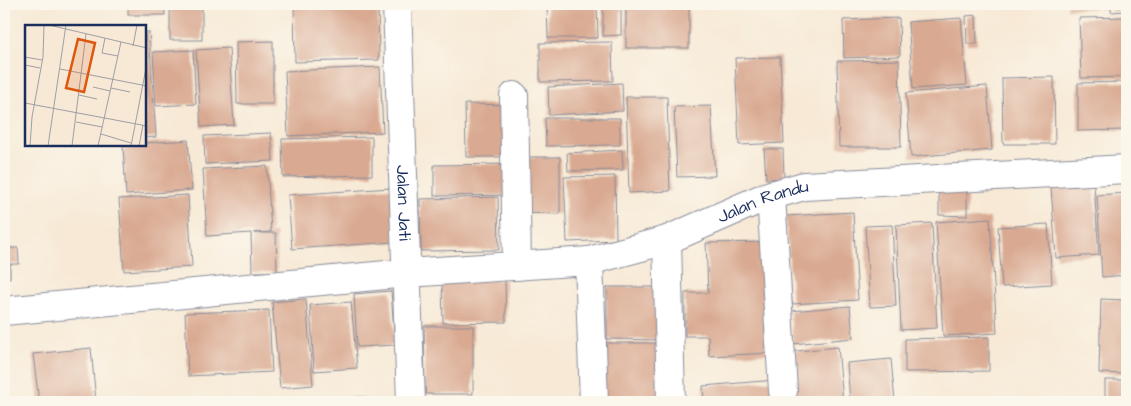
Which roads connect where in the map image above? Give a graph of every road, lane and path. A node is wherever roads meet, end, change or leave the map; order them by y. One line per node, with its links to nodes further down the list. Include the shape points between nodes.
1 (397, 4): 8 (street, Jalan Jati)
2 (514, 96): 7 (street)
3 (1127, 169): 4 (street, Jalan Randu, via 804,186)
4 (771, 195): 5 (street, Jalan Randu); 10 (street)
5 (668, 240): 6 (street, Jalan Randu); 13 (street)
6 (589, 261): 7 (street, Jalan Randu); 12 (street)
7 (517, 266): 8 (street, Jalan Randu)
8 (407, 273): 9 (street, Jalan Randu); 11 (street, Jalan Jati)
9 (4, 310)
10 (783, 391)
11 (411, 402)
12 (594, 402)
13 (671, 402)

